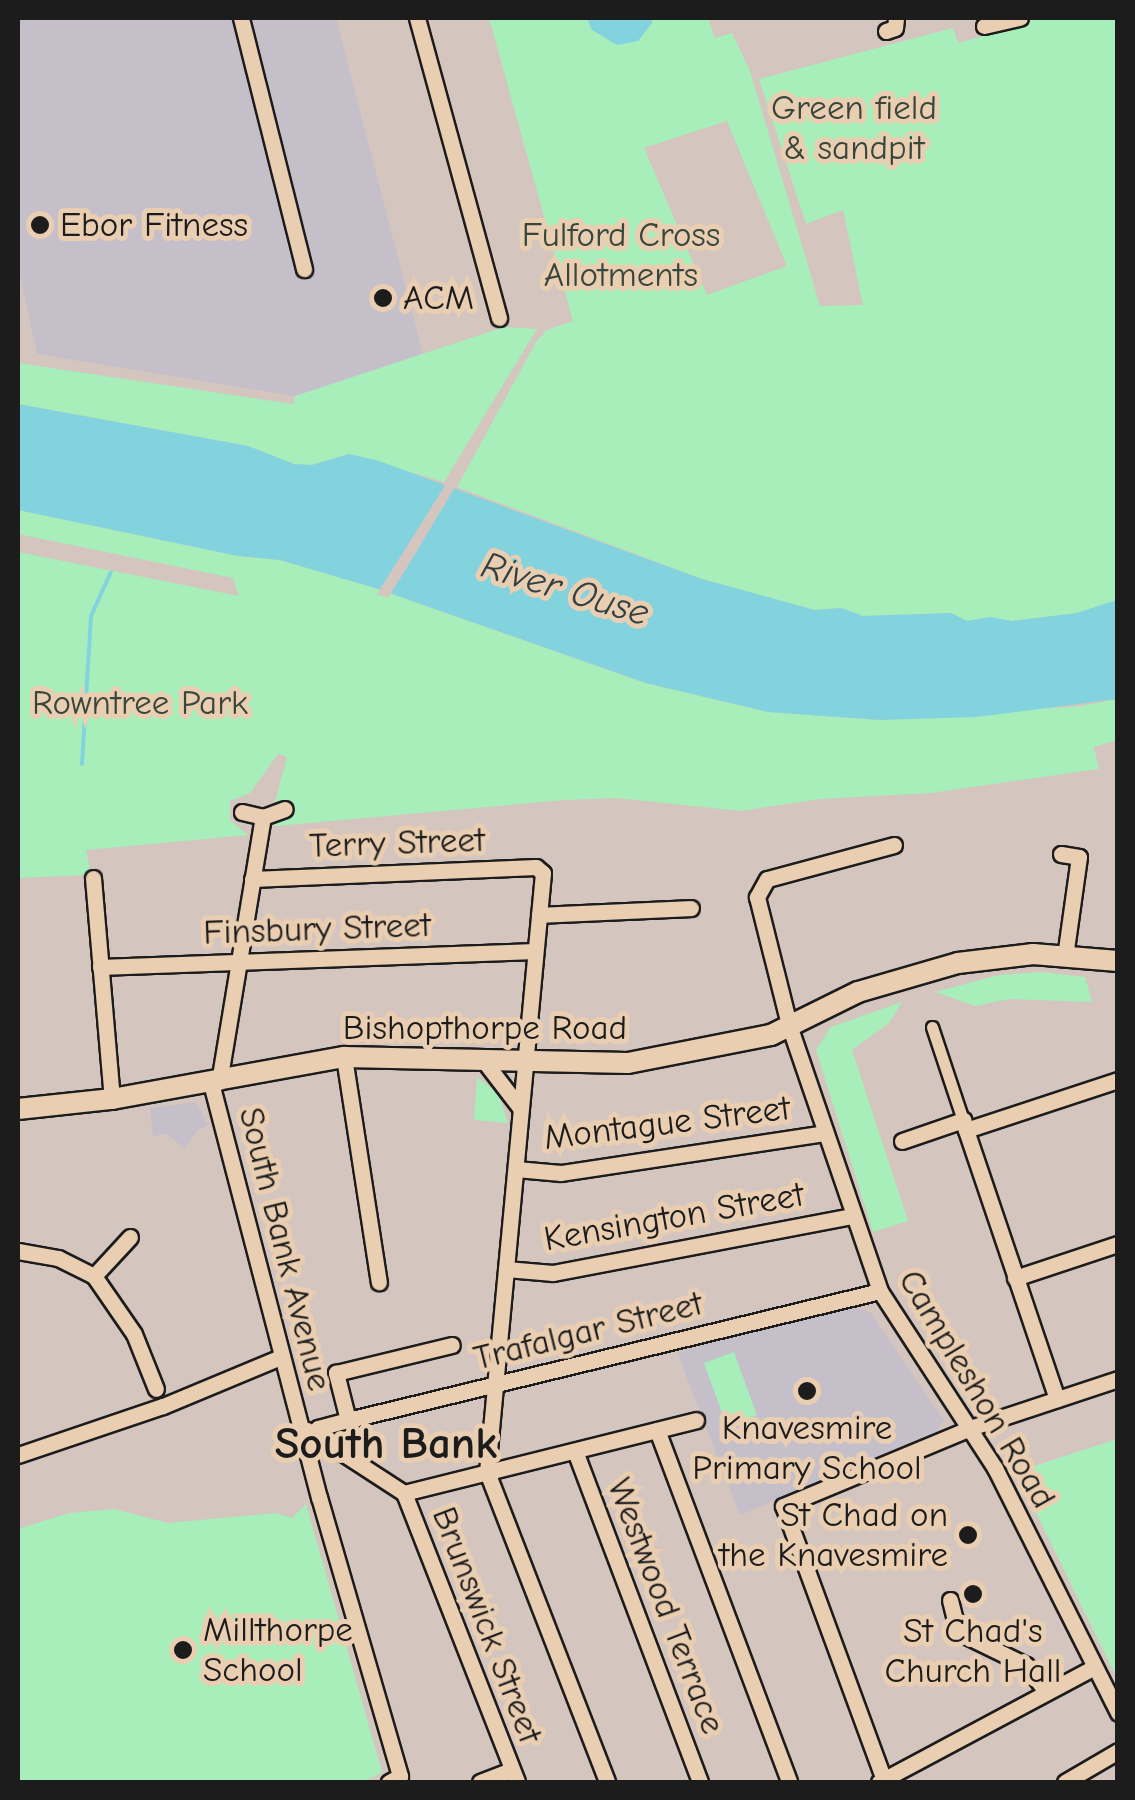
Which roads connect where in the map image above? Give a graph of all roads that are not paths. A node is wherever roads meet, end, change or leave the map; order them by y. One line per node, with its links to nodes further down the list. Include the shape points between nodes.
1 (241, 18): 5 (street)
2 (416, 18): 6 (street)
3 (1020, 18): 4 (street)
4 (984, 26)
5 (304, 268)
6 (499, 318)
7 (285, 809): 9 (street)
8 (242, 812): 9 (street)
9 (263, 817): 15 (street)
10 (894, 845): 24 (street, Campleshon Road, via 767,879 757,897)
11 (1097, 853): 13 (street)
12 (1061, 854): 13 (street)
13 (1078, 856): 19 (street)
14 (92, 878): 22 (street)
15 (252, 879): 17 (street, Terry Street, via 536,867 543,873); 21 (street)
16 (691, 908): 17 (street)
17 (539, 915): 18 (street)
18 (535, 951): 21 (street, Finsbury Street); 27 (street)
19 (1065, 956): 20 (street, Bishopthorpe Road); 24 (street, Bishopthorpe Road, via 992,956 933,968 858,992)
20 (1118, 960)
21 (238, 962): 22 (street, Finsbury Street); 29 (street)
22 (100, 967): 30 (street)
23 (932, 1027): 33 (street)
24 (790, 1028): 27 (street, Bishopthorpe Road, via 628,1063); 34 (street, Campleshon Road)
25 (344, 1057): 26 (street, Bishopthorpe Road); 29 (street, Bishopthorpe Road); 44 (street)
26 (484, 1062): 27 (street, Bishopthorpe Road); 31 (street)
27 (524, 1062): 31 (street)
28 (1118, 1080): 33 (street)
29 (215, 1082): 30 (street, Bishopthorpe Road); 47 (street, South Bank Avenue)
30 (112, 1099): 32 (street, Bishopthorpe Road)
31 (520, 1108): 36 (street)
32 (18, 1110)
33 (965, 1125): 35 (street); 43 (street)
34 (825, 1133): 36 (street, Montague Street, via 561,1173); 37 (street, Campleshon Road)
35 (902, 1141)
36 (516, 1169): 41 (street)
37 (852, 1216): 41 (street, Kensington Street, via 553,1273); 45 (street, Campleshon Road)
38 (130, 1237): 42 (street)
39 (1118, 1244): 43 (street)
40 (18, 1251): 42 (street, via 58,1258)
41 (506, 1269): 49 (street)
42 (94, 1276): 50 (street, via 134,1334)
43 (1016, 1278): 51 (street)
44 (378, 1282)
45 (880, 1291): 49 (street, Trafalgar Street); 54 (street, Campleshon Road)
46 (452, 1345): 52 (street, via 336,1373)
47 (281, 1356): 55 (street, South Bank Avenue); 58 (street, via 163,1406)
48 (1118, 1379): 51 (street)
49 (495, 1384): 52 (street, Trafalgar Street); 59 (street)
50 (156, 1389)
51 (1057, 1399): 54 (street)
52 (348, 1420): 55 (street, Trafalgar Street)
53 (696, 1420): 56 (street)
54 (970, 1428): 62 (street, Campleshon Road); 68 (street, via 783,1506)
55 (306, 1430): 60 (street, Brunswick Street); 67 (street, South Bank Avenue)
56 (658, 1430): 57 (street); 72 (street)
57 (575, 1451): 59 (street); 71 (street, Westwood Terrace)
58 (18, 1455)
59 (487, 1472): 60 (street); 70 (street)
60 (404, 1493): 66 (street, Brunswick Street)
61 (950, 1600): 63 (street, via 958,1632 1026,1665)
62 (1094, 1668): 63 (street); 64 (street, Campleshon Road)
63 (1046, 1692): 68 (street)
64 (1118, 1713)
65 (1118, 1751): 73 (street)
66 (514, 1776): 69 (street)
67 (394, 1779)
68 (881, 1781)
69 (480, 1782)
70 (607, 1782)
71 (700, 1782)
72 (790, 1782)
73 (1065, 1782)

